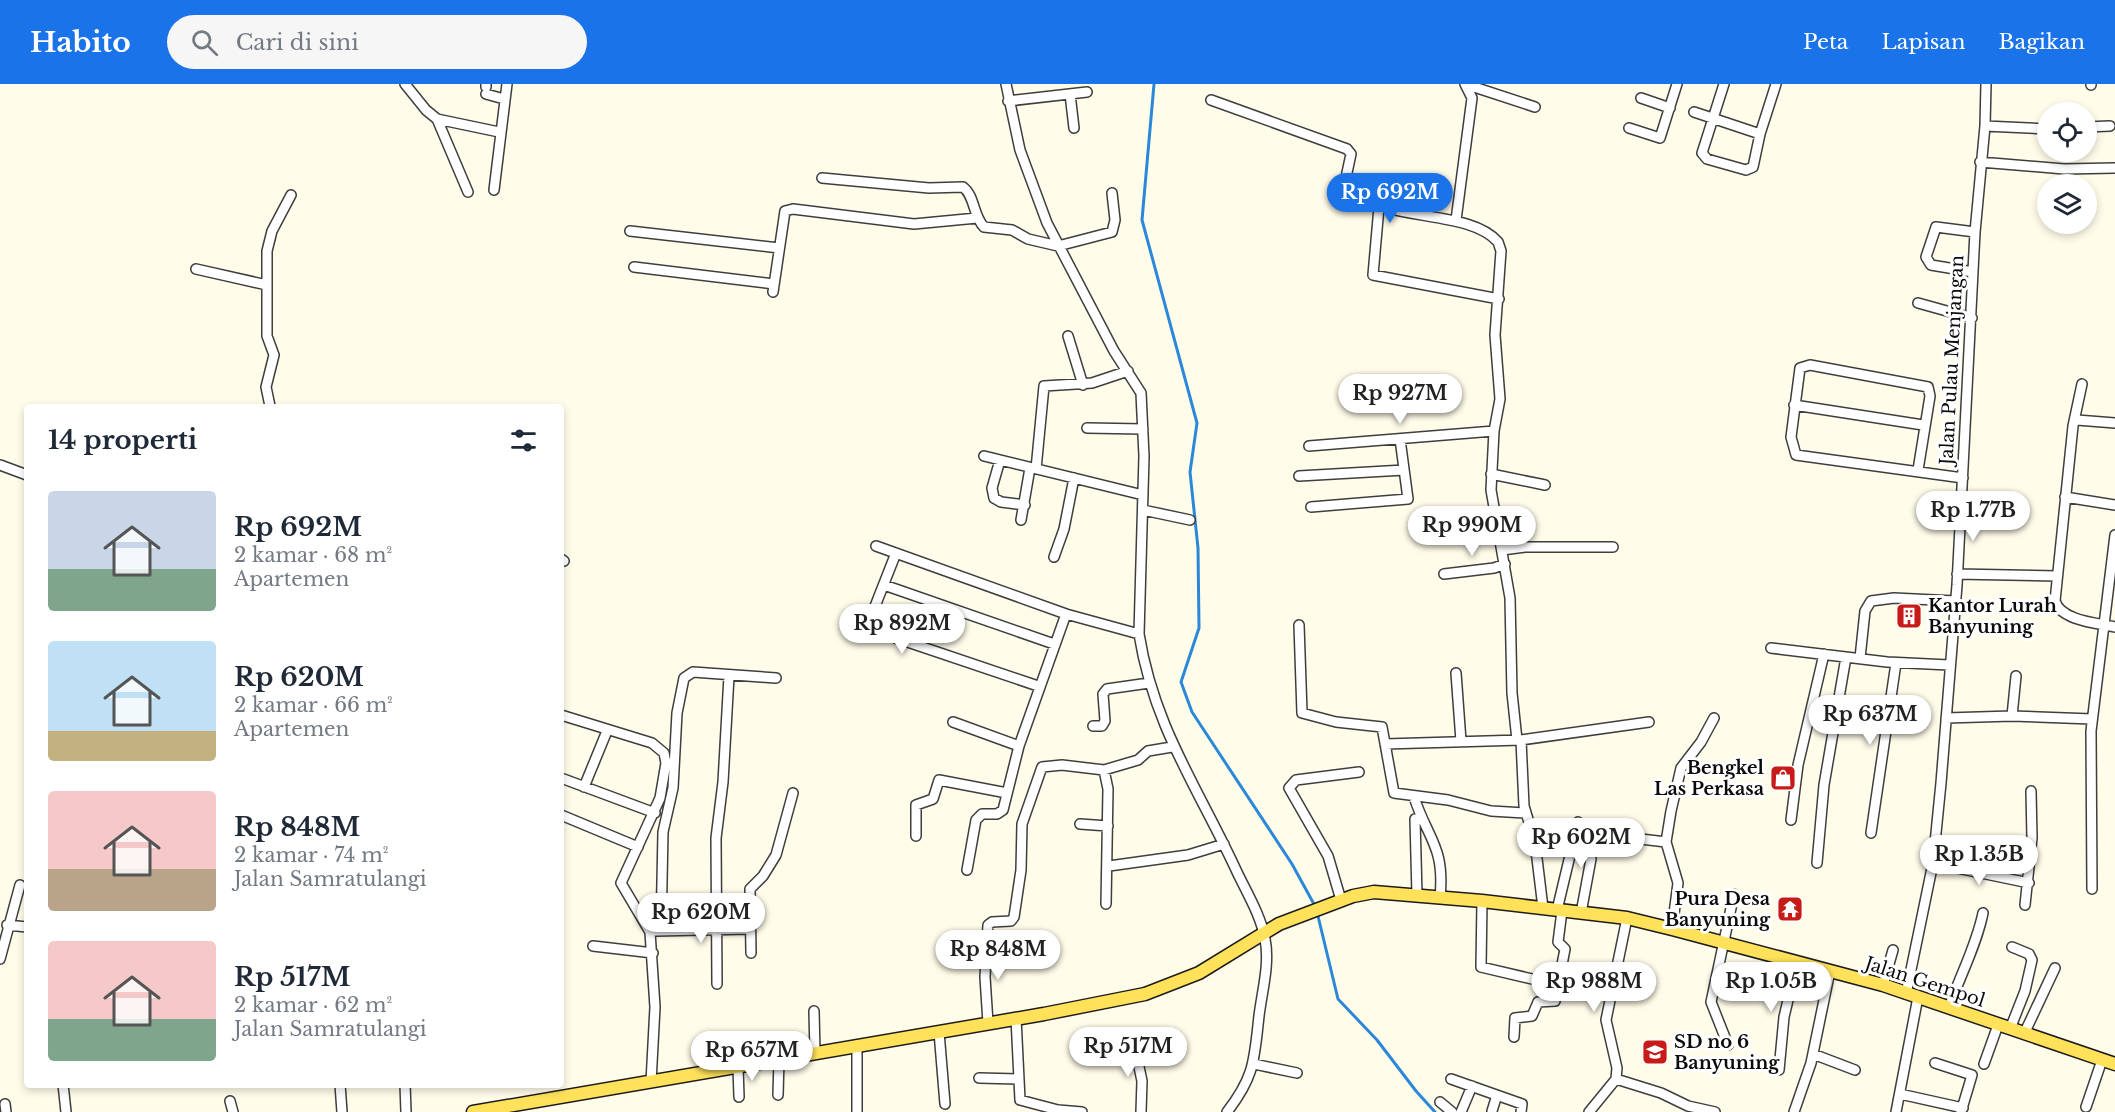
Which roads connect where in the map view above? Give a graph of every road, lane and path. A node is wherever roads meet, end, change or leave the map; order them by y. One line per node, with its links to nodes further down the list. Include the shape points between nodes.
1 (405, 84): 19 (street)
2 (507, 84): 13 (street)
3 (1006, 84): 15 (street)
4 (1465, 84): 16 (street); 38 (street, via 1472,98)
5 (1677, 84): 17 (street)
6 (1724, 84): 20 (street)
7 (1776, 84): 28 (street)
8 (1986, 84): 21 (street, Jalan Pulau Menjangan)
9 (486, 88): 13 (street)
10 (1087, 92): 11 (street)
11 (1070, 94): 15 (street); 24 (street)
12 (1641, 98): 17 (street)
13 (504, 99): 27 (street)
14 (1211, 100): 36 (street, via 1347,149 1351,154 1347,190)
15 (1008, 101): 41 (street, via 1020,150)
16 (1535, 107)
17 (1670, 108): 25 (street, via 1660,138)
18 (1694, 112): 20 (street)
19 (437, 118): 27 (street); 33 (street)
20 (1712, 119): 28 (street); 28 (street, via 1702,153 1707,159 1728,166 1751,169)
21 (1985, 126): 26 (street); 29 (street, Jalan Pulau Menjangan)
22 (2110, 126): 23 (street)
23 (2097, 127)
24 (1074, 128)
25 (1629, 128)
26 (2037, 128)
27 (499, 132): 32 (street)
28 (1760, 134)
29 (1980, 162): 30 (street); 40 (street, Jalan Pulau Menjangan)
30 (2115, 168)
31 (822, 178): 37 (street, via 929,188 963,187)
32 (494, 190)
33 (468, 192)
34 (1112, 193): 41 (street, via 1112,232)
35 (291, 195): 46 (street, via 268,240)
36 (1379, 207): 38 (street); 47 (street, via 1373,275)
37 (977, 218): 41 (street, via 984,227 1012,230 1028,239); 42 (street, via 914,224 793,209 785,211)
38 (1456, 220): 47 (street, via 1498,243)
39 (630, 231): 42 (street)
40 (1975, 232): 45 (street, Jalan Pulau Menjangan); 45 (street, via 1936,227 1926,257 1936,267)
41 (1058, 246): 51 (street)
42 (779, 248): 43 (street, via 773,288)
43 (634, 267)
44 (196, 269): 46 (street)
45 (1973, 272): 49 (street, Jalan Pulau Menjangan)
46 (267, 285): 54 (street, via 267,336 274,355 266,387)
47 (1499, 299): 61 (street, via 1495,335 1500,399)
48 (1918, 303): 49 (street)
49 (1972, 318): 74 (street, Jalan Pulau Menjangan)
50 (1068, 336): 53 (street)
51 (1128, 371): 53 (street); 60 (street, via 1140,393)
52 (2082, 384): 56 (street)
53 (1083, 385): 67 (street, via 1044,386)
54 (270, 404)
55 (1794, 405): 58 (street); 58 (street, via 1800,368 1810,365 1926,386 1930,396); 69 (street, via 1791,443 1800,456)
56 (2077, 420): 57 (street); 77 (street, via 2073,426)
57 (2115, 423)
58 (1923, 425): 69 (street)
59 (1087, 428): 60 (street)
60 (1143, 429): 76 (street)
61 (1494, 431): 62 (street); 71 (street)
62 (1400, 439): 63 (street); 68 (street)
63 (1309, 446)
64 (984, 456): 65 (street)
65 (1000, 460): 67 (street); 78 (street, via 992,488 994,498)
66 (0, 465): 70 (street)
67 (1033, 468): 73 (street); 78 (street)
68 (1404, 470): 72 (street); 80 (street, via 1408,500)
69 (1918, 470): 74 (street)
70 (24, 474)
71 (1491, 474): 75 (street); 87 (street)
72 (1299, 476)
73 (1074, 478): 76 (street); 89 (street)
74 (1963, 478): 92 (street, Jalan Pulau Menjangan)
75 (1545, 484)
76 (1143, 495): 81 (street)
77 (2065, 497): 79 (street); 93 (street)
78 (1024, 505): 82 (street)
79 (2115, 505)
80 (1311, 507)
81 (1143, 510): 83 (street); 100 (street)
82 (1021, 520)
83 (1190, 520)
84 (2115, 535): 97 (street)
85 (876, 546): 88 (street)
86 (1613, 547): 87 (street)
87 (1502, 550): 90 (street)
88 (896, 553): 94 (street); 96 (street)
89 (1054, 557)
90 (1505, 564): 91 (street); 123 (street)
91 (1444, 574)
92 (1957, 574): 93 (street); 95 (street, Jalan Pulau Menjangan)
93 (2057, 576): 97 (street, via 2057,607 2070,616)
94 (884, 585): 101 (street); 113 (street, via 870,619 875,631)
95 (1955, 601): 105 (street, via 1886,598 1868,603); 107 (street, Jalan Pulau Menjangan)
96 (1066, 614): 100 (street); 101 (street)
97 (2103, 624): 99 (street); 118 (street)
98 (1299, 625): 125 (street, via 1302,713 1336,722 1380,726)
99 (2115, 627)
100 (1139, 634): 112 (street)
101 (1054, 644): 113 (street)
102 (1771, 648): 103 (street)
103 (1824, 654): 104 (street); 140 (street, via 1798,765)
104 (1846, 657): 105 (street); 151 (street, via 1824,784)
105 (1860, 657): 106 (street)
106 (1896, 663): 107 (street); 144 (street)
107 (1949, 664): 117 (street, Jalan Pulau Menjangan)
108 (1456, 673): 124 (street)
109 (729, 676): 111 (street); 174 (street, via 688,672 684,678 677,713 673,788 663,832); 175 (street, via 716,838)
110 (2016, 676): 115 (street)
111 (776, 678)
112 (1149, 683): 121 (street, via 1107,689 1103,694 1105,722); 127 (street)
113 (1038, 686): 126 (street)
114 (564, 716): 122 (street)
115 (2012, 716): 117 (street); 118 (street)
116 (1714, 718): 147 (street, via 1679,774)
117 (1946, 718): 152 (street, Jalan Pulau Menjangan)
118 (2092, 720): 157 (street)
119 (953, 722): 126 (street)
120 (1648, 722): 123 (street)
121 (1093, 726)
122 (607, 731): 131 (street); 136 (street, via 662,749 666,763)
123 (1519, 740): 124 (street); 137 (street)
124 (1461, 741): 125 (street)
125 (1385, 744): 135 (street, via 1392,790)
126 (1019, 746): 134 (street)
127 (1173, 747): 128 (street, via 1148,751 1138,760); 148 (street)
128 (1104, 770): 143 (street); 195 (street, via 1047,764 1040,769 1022,824 1022,870 1014,917 988,925)
129 (1359, 772): 161 (street, via 1296,780 1289,788 1328,856)
130 (564, 779): 131 (street)
131 (584, 787): 136 (street)
132 (2031, 791): 155 (street)
133 (794, 793): 172 (street, via 776,855 750,889)
134 (1007, 793): 145 (street, via 939,780 933,799 916,805); 154 (street, via 1000,813 982,814 976,820)
135 (1414, 797): 137 (street); 160 (street, via 1440,858)
136 (655, 813): 149 (street)
137 (1525, 813): 165 (street, via 1535,842)
138 (564, 816): 149 (street)
139 (1415, 819): 159 (street)
140 (1791, 820)
141 (1578, 822): 166 (street)
142 (1080, 824): 143 (street)
143 (1108, 826): 153 (street)
144 (1871, 833)
145 (916, 836)
146 (1624, 837): 147 (street)
147 (1666, 842): 173 (street, via 1678,883)
148 (1224, 844): 153 (street, via 1188,855); 177 (street)
149 (638, 847): 176 (street, via 621,888)
150 (1591, 860): 167 (street)
151 (1817, 863)
152 (1933, 863): 155 (street); 191 (street, Jalan Pulau Menjangan)
153 (1109, 866): 163 (street)
154 (967, 870)
155 (2030, 883): 164 (street)
156 (20, 885): 170 (street)
157 (2092, 889)
158 (1734, 894): 178 (street)
159 (1417, 895): 160 (main road, Jalan Gempol); 161 (main road, Jalan Gempol, via 1374,892)
160 (1440, 898): 162 (main road, Jalan Gempol)
161 (1341, 900): 177 (main road, Jalan Gempol)
162 (1482, 901): 165 (main road, Jalan Gempol); 189 (street, via 1481,967)
163 (1106, 904)
164 (2025, 904)
165 (1543, 908): 166 (main road, Jalan Gempol)
166 (1560, 910): 167 (main road, Jalan Gempol); 189 (street, via 1558,945 1565,950)
167 (1581, 913): 169 (main road, Jalan Gempol)
168 (1983, 913): 192 (street, via 1977,939)
169 (1627, 918): 173 (main road, Jalan Gempol); 218 (street, via 1606,1020)
170 (7, 925): 171 (street); 184 (street)
171 (24, 927)
172 (750, 929): 175 (street); 183 (street)
173 (1672, 929): 178 (main road, Jalan Gempol)
174 (661, 930): 175 (street); 176 (street)
175 (716, 931): 188 (street)
176 (651, 932): 182 (street)
177 (1263, 932): 194 (main road, Jalan Gempol, via 1177,983 1095,1005); 207 (street, via 1266,967)
178 (1723, 942): 185 (main road, Jalan Gempol); 202 (street, via 1711,1002)
179 (593, 946): 182 (street)
180 (2012, 947): 196 (street, via 2029,954 2032,960 2028,981)
181 (1893, 950): 190 (street)
182 (653, 953): 219 (street)
183 (751, 953)
184 (0, 959)
185 (1797, 963): 187 (main road, Jalan Gempol); 212 (street, via 1784,1017)
186 (2055, 968): 198 (street)
187 (1830, 971): 190 (main road, Jalan Gempol); 204 (street)
188 (717, 984)
189 (1558, 985): 199 (street, via 1554,1001 1538,1002 1532,1017 1515,1018)
190 (1883, 985): 191 (main road, Jalan Gempol)
191 (1912, 995): 192 (main road, Jalan Gempol); 224 (street, Jalan Pulau Menjangan)
192 (1949, 1008): 196 (main road, Jalan Gempol)
193 (814, 1011): 203 (street)
194 (1016, 1018): 195 (main road, Jalan Gempol); 216 (street)
195 (988, 1023): 197 (main road, Jalan Gempol)
196 (2004, 1027): 198 (main road, Jalan Gempol); 209 (street)
197 (939, 1032): 201 (main road, Jalan Gempol); 230 (street)
198 (2024, 1034): 206 (main road, Jalan Gempol)
199 (1514, 1037)
200 (1134, 1043): 242 (street, via 1142,1081)
201 (857, 1045): 203 (main road, Jalan Gempol); 240 (street)
202 (1728, 1045)
203 (815, 1053): 205 (main road, Jalan Gempol)
204 (1813, 1054): 213 (street); 249 (street)
205 (779, 1059): 211 (main road, Jalan Gempol); 225 (street)
206 (2102, 1060): 210 (main road, Jalan Gempol); 231 (street)
207 (1254, 1064): 214 (street); 243 (street, via 1248,1082)
208 (1935, 1064): 232 (street, via 1972,1076)
209 (1984, 1064)
210 (2115, 1064)
211 (738, 1067): 219 (main road, Jalan Gempol); 227 (street)
212 (1779, 1070)
213 (1855, 1070)
214 (1297, 1073)
215 (979, 1078): 216 (street)
216 (1019, 1079): 241 (street, via 1021,1101)
217 (1451, 1079): 220 (street)
218 (1616, 1079): 247 (street); 248 (street)
219 (651, 1082): 233 (main road, Jalan Gempol)
220 (1472, 1086): 226 (street); 245 (street)
221 (63, 1088): 235 (street)
222 (340, 1088): 237 (street)
223 (405, 1088): 238 (street)
224 (1900, 1094): 232 (street); 250 (street, Jalan Pulau Menjangan)
225 (778, 1095)
226 (1497, 1095): 234 (street); 246 (street, via 1522,1104)
227 (739, 1097)
228 (230, 1101): 236 (street)
229 (1440, 1102): 244 (street)
230 (945, 1104)
231 (2086, 1107)
232 (1962, 1110)
233 (487, 1111): 239 (main road, Jalan Gempol)
234 (1492, 1111)
235 (66, 1112)
236 (233, 1112)
237 (342, 1112)
238 (406, 1112)
239 (474, 1112)
240 (858, 1112)
241 (1082, 1112)
242 (1141, 1112)
243 (1227, 1112)
244 (1452, 1112)
245 (1461, 1112)
246 (1521, 1112)
247 (1589, 1112)
248 (1715, 1112)
249 (1794, 1112)
250 (1896, 1112)

